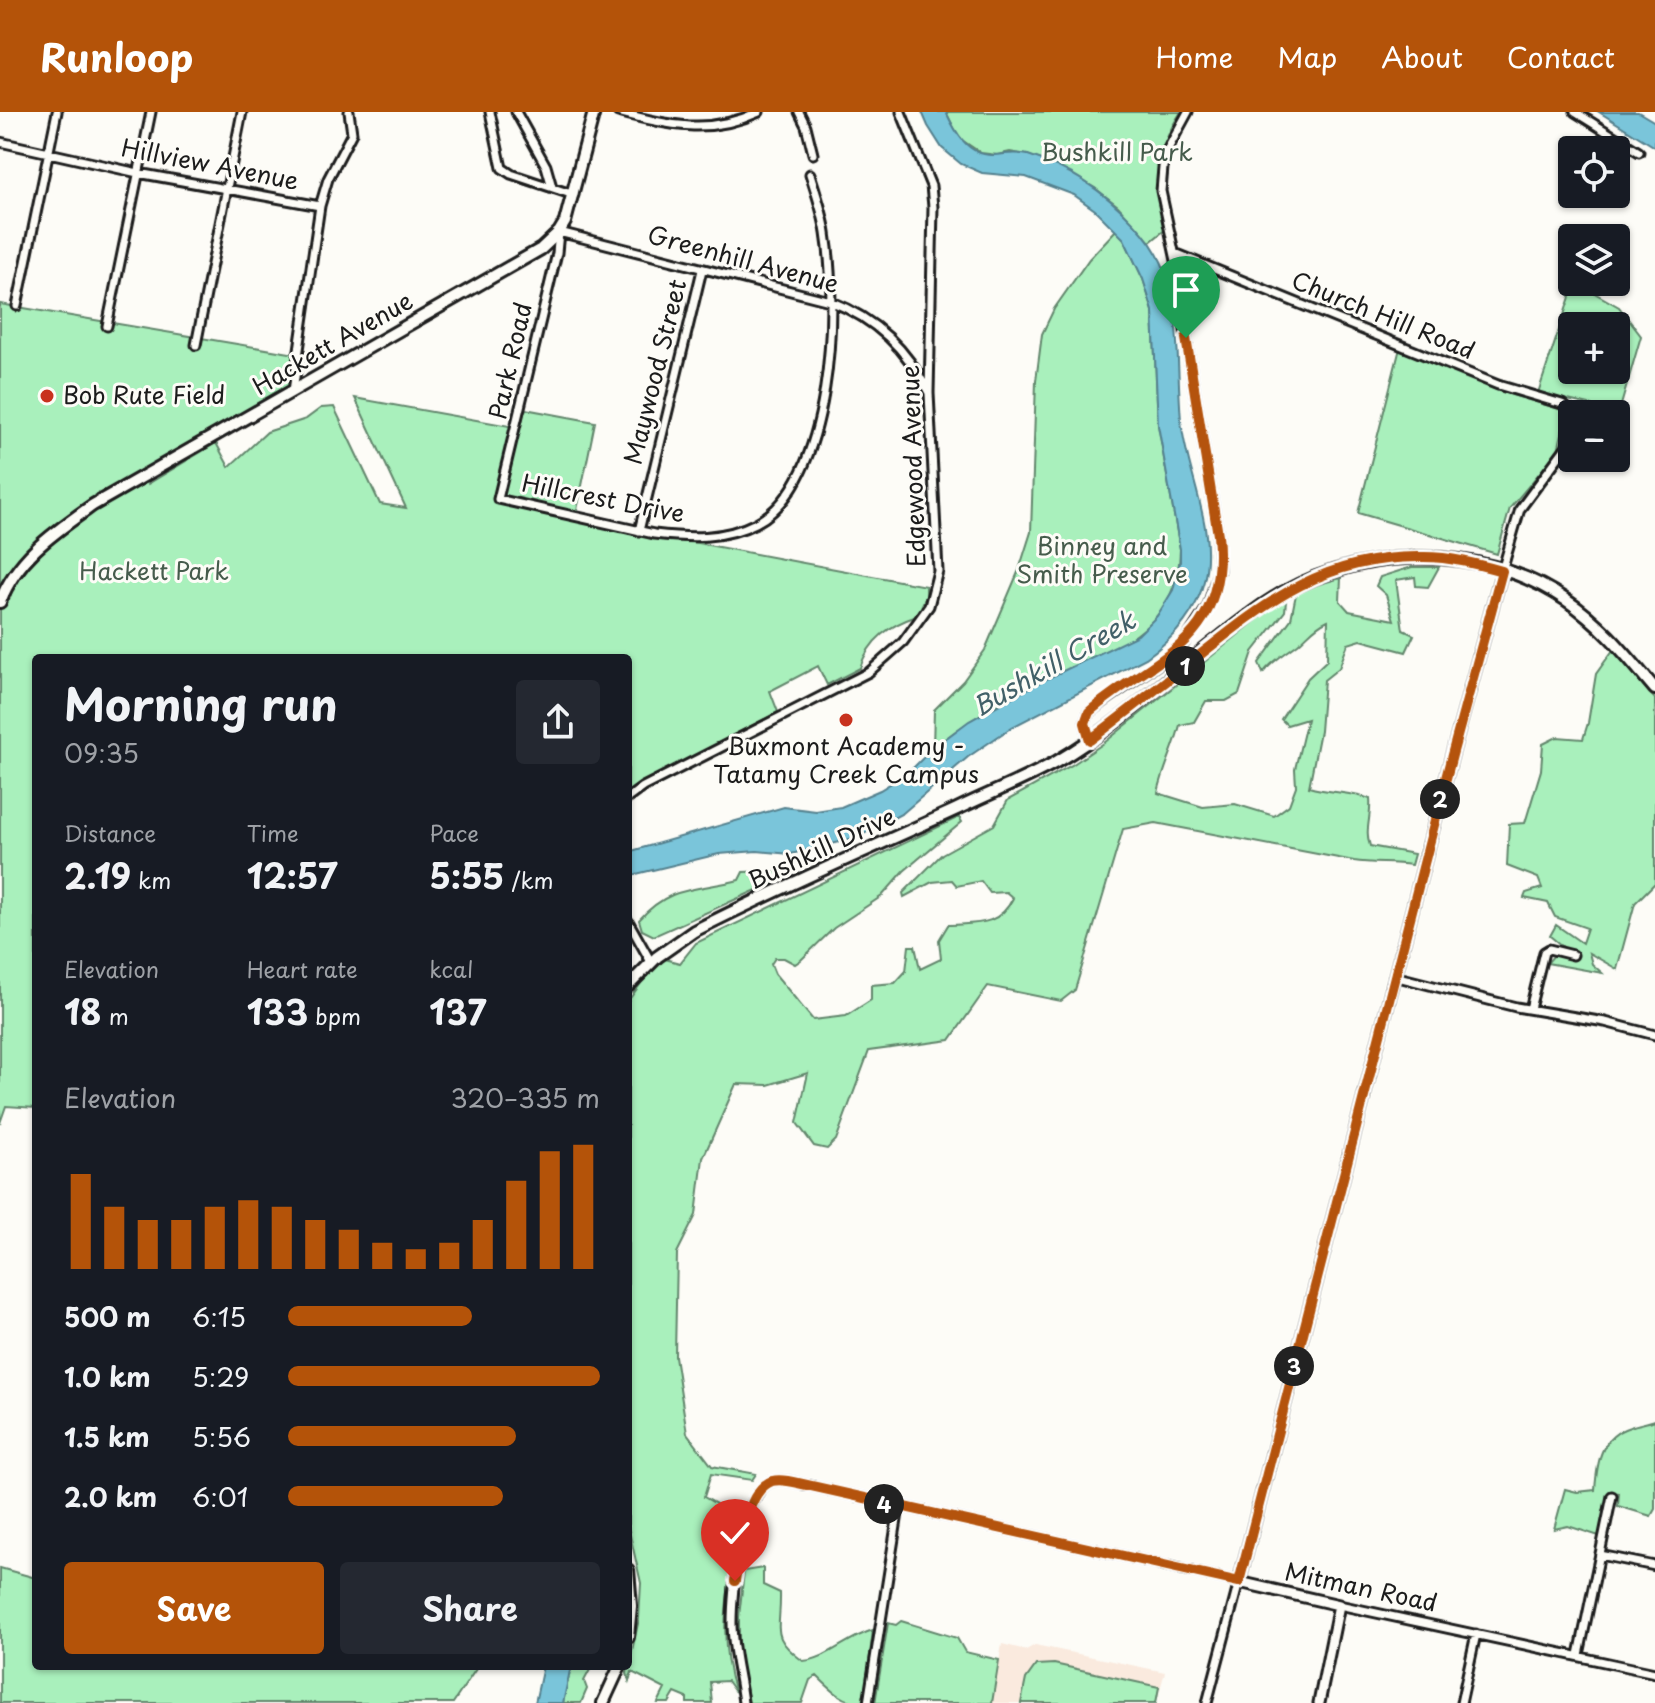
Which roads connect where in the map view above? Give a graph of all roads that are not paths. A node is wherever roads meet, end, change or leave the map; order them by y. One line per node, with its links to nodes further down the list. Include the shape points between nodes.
1 (57, 112): 16 (street)
2 (151, 112): 18 (street)
3 (242, 112): 21 (street)
4 (349, 112): 23 (street, via 352,133)
5 (490, 112): 20 (street, via 502,168)
6 (516, 112): 20 (street)
7 (594, 112): 22 (main road, Hackett Avenue)
8 (618, 112): 9 (street, via 710,128)
9 (759, 112)
10 (799, 112): 17 (street)
11 (901, 112): 32 (street, Edgewood Avenue, via 931,186)
12 (1188, 112): 25 (street, via 1168,147 1161,173)
13 (1575, 112): 15 (street)
14 (0, 142): 16 (street, Hillview Avenue)
15 (1639, 152)
16 (49, 153): 18 (street, Hillview Avenue); 28 (street)
17 (813, 154)
18 (138, 173): 21 (street, Hillview Avenue); 29 (street)
19 (810, 174): 27 (street, Hillcrest Drive, via 826,233)
20 (552, 187): 22 (street)
21 (226, 189): 23 (street, Hillview Avenue); 30 (street)
22 (574, 195): 24 (main road, Hackett Avenue)
23 (320, 206): 31 (street)
24 (559, 232): 26 (street, Greenhill Avenue); 31 (main road, Hackett Avenue, via 541,249); 35 (street, Park Road)
25 (1175, 253): 33 (street, Church Hill Road, via 1498,385); 40 (street, via 1219,570 1208,606 1184,643 1089,712 1085,723)
26 (702, 270): 27 (street, Greenhill Avenue); 36 (street, Maywood Street)
27 (830, 301): 32 (street, Greenhill Avenue, via 866,317 889,336); 36 (street, Hillcrest Drive, via 818,425 800,478 784,501 758,522 712,537)
28 (17, 306)
29 (107, 326)
30 (196, 345)
31 (293, 391): 38 (main road, Hackett Avenue, via 67,523 18,568)
32 (929, 393): 41 (street, Edgewood Avenue, via 938,571 918,625 869,672)
33 (1558, 404)
34 (1558, 458): 37 (street, via 1520,509)
35 (498, 499): 36 (street, Hillcrest Drive)
36 (639, 531)
37 (1502, 571): 39 (main road, Bushkill Drive, via 1575,606 1613,638); 40 (main road, Bushkill Drive, via 1423,557 1365,562 1310,579 1251,614); 45 (street)
38 (0, 602)
39 (1655, 689)
40 (1090, 740): 44 (main road, Bushkill Drive, via 1040,771 707,924)
41 (632, 795)
42 (632, 928): 44 (street)
43 (1573, 955): 47 (street, via 1544,952)
44 (651, 962): 46 (main road, Bushkill Drive)
45 (1394, 976): 47 (street); 53 (street)
46 (632, 982)
47 (1530, 1009): 48 (street)
48 (1655, 1035)
49 (1612, 1496): 51 (street)
50 (899, 1507): 53 (street, Mitman Road); 60 (street, Mitman Road, via 788,1481 774,1480 760,1489 746,1521 733,1600); 61 (street)
51 (1600, 1555): 52 (street); 56 (street)
52 (1655, 1566)
53 (1239, 1582): 54 (street, Mitman Road); 62 (street)
54 (1339, 1605): 55 (street, Mitman Road); 63 (street)
55 (1476, 1634): 56 (street, Mitman Road); 64 (street)
56 (1579, 1655): 58 (street, Mitman Road)
57 (618, 1670): 59 (main road)
58 (1655, 1673)
59 (603, 1703)
60 (743, 1703)
61 (868, 1703)
62 (1207, 1703)
63 (1319, 1703)
64 (1461, 1703)

